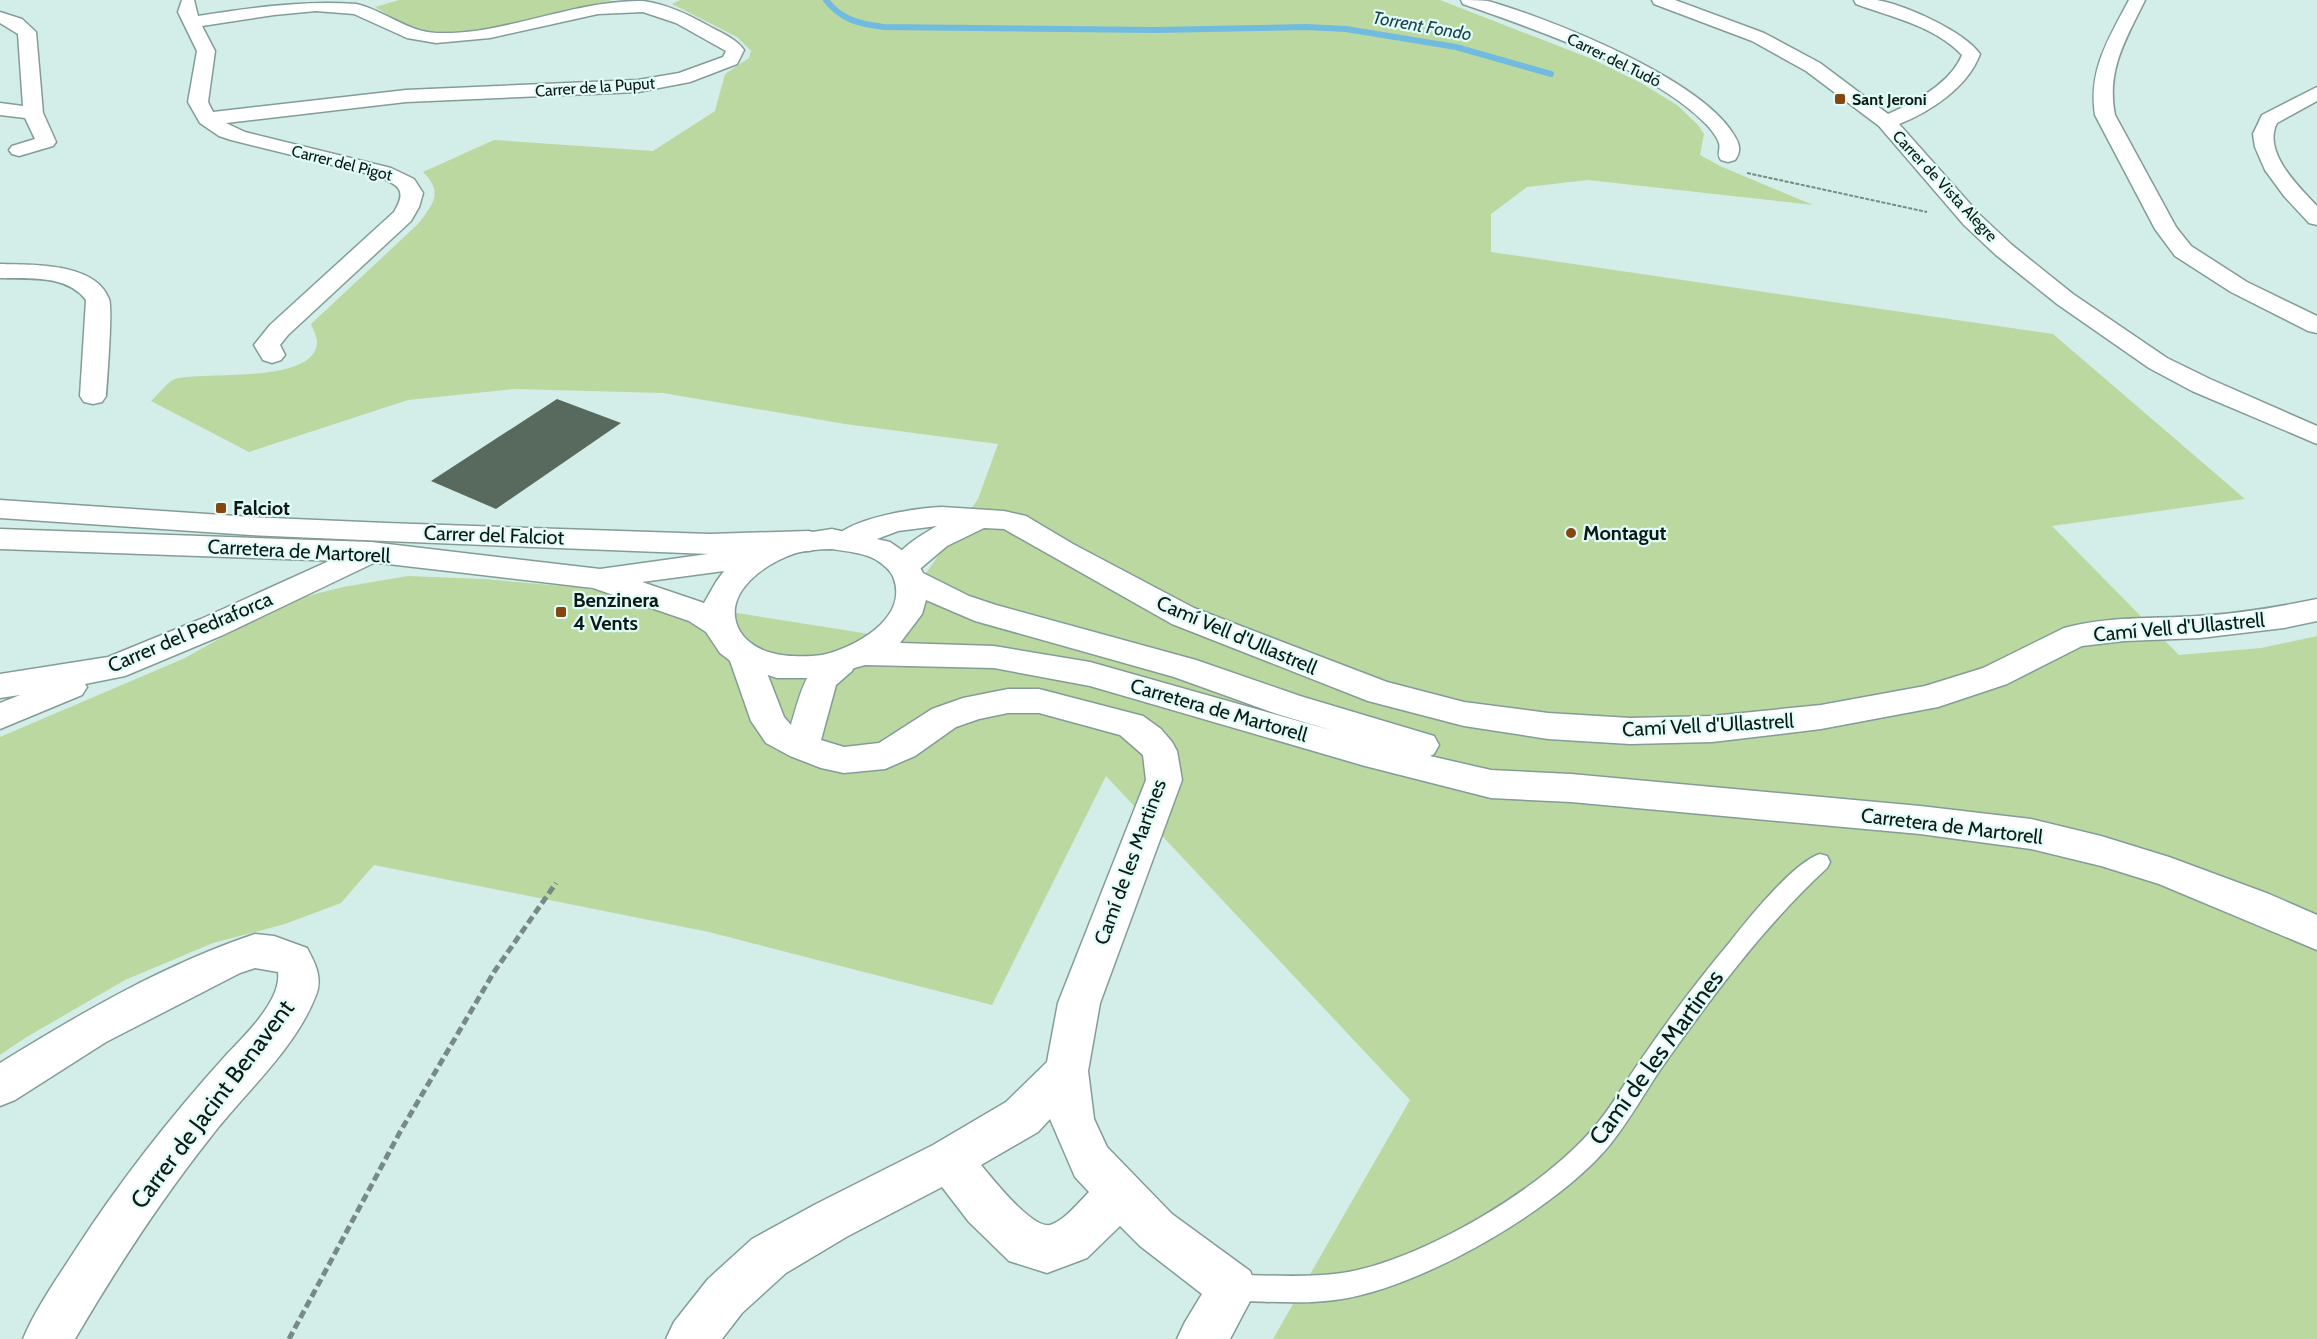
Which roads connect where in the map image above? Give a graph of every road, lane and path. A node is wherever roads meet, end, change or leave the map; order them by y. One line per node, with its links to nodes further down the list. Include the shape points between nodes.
1 (191, 0): 7 (street, via 187,12)
2 (1469, 0): 14 (street, Carrer del Tudó, via 1572,39 1672,88 1721,130 1729,144)
3 (1660, 0): 12 (street, Carrer de Vista Alegre, via 1780,48 1813,67)
4 (1863, 0): 12 (street, via 1945,33 1971,54 1959,74 1932,97)
5 (2137, 0): 18 (street, via 2108,57 2102,98 2105,115 2151,202 2166,229 2190,256 2239,287)
6 (0, 17): 10 (street, via 16,22 27,32)
7 (192, 22): 11 (street, via 206,51 198,102); 11 (street, Carrer de la Puput, via 297,8 342,7 364,11 410,35 436,38 475,35 591,10 632,6 663,11 735,50 731,60 714,68 638,86 406,96)
8 (2317, 93): 16 (street, via 2269,119 2263,136 2266,151 2281,176)
9 (0, 109): 10 (street)
10 (33, 113): 13 (street, via 46,142)
11 (207, 119): 19 (street, Carrer del Pigot, via 226,132 384,172 412,188 413,197 403,216 297,313 267,345)
12 (1886, 122): 21 (street, Carrer de Vista Alegre, via 1972,220 2027,270 2083,313 2158,363)
13 (19, 150)
14 (1728, 156): 15 (path, via 1748,174)
15 (1929, 213)
16 (2317, 218)
17 (0, 271): 20 (street, via 67,277 93,289 98,300)
18 (2317, 326)
19 (272, 355)
20 (93, 396)
21 (2317, 435)
22 (0, 509): 24 (street, Carrer del Falciot)
23 (982, 518): 26 (street, Camí Vell d'Ullastrell, via 905,518); 31 (street, via 931,540 919,549); 33 (street, Camí Vell d'Ullastrell, via 1016,523 1183,616 1380,692 1464,714 1548,726 1641,731 1712,729 1821,717 1926,698 1995,675 2075,636 2200,627)
24 (251, 526): 27 (street, Carrer del Falciot, via 710,544); 28 (street)
25 (0, 539): 28 (street, Carretera de Martorell)
26 (848, 540): 27 (street, Carretera de Martorell); 31 (street, Carretera de Martorell, via 891,554)
27 (809, 541): 30 (street, Carretera de Martorell)
28 (78, 542): 29 (street, Carretera de Martorell)
29 (371, 552): 32 (street, Carretera de Martorell); 37 (street, Carrer del Pedraforca, via 212,627)
30 (765, 556): 32 (street, Carretera de Martorell); 34 (street, Carretera de Martorell, via 732,581 722,597)
31 (908, 573): 36 (street, Carretera de Martorell, via 914,595 899,627 884,642); 41 (street, Carretera de Martorell, via 949,599 986,613 1184,668 1373,731)
32 (596, 578): 34 (street, Carretera de Martorell, via 700,613)
33 (2317, 610)
34 (721, 626): 35 (street, Carretera de Martorell, via 730,643)
35 (744, 655): 36 (street, Carretera de Martorell, via 788,668 813,668); 40 (street, Camí de les Martines, via 768,721 778,734)
36 (852, 658): 40 (street, via 821,680); 41 (street, Carretera de Martorell, via 965,655 1032,662 1101,677 1365,753 1491,784)
37 (113, 668): 38 (street, Carrer del Pedraforca); 39 (street)
38 (0, 686)
39 (0, 717)
40 (802, 747): 45 (street, Camí de les Martines, via 844,760 885,756 944,718 1008,701 1039,701 1131,725 1160,751 1164,780 1079,1003)
41 (1571, 788): 44 (street, Carretera de Martorell, via 2031,834 2169,872)
42 (1820, 862): 49 (lane, Camí de les Martines, via 1756,924 1597,1141 1550,1184 1499,1219 1427,1257 1355,1283 1294,1289)
43 (556, 883): 51 (path, via 494,972 406,1122)
44 (2317, 933)
45 (1067, 1071): 47 (street, via 1022,1117); 48 (street, Camí de les Martines, via 1072,1121 1091,1162)
46 (0, 1086): 50 (street, Carrer de Jacint Benavent, via 91,1029 226,961 255,951 274,953 293,960 300,972 295,996 279,1021 140,1197)
47 (949, 1160): 48 (street, via 986,1206 1026,1244 1047,1249 1070,1240); 52 (street, via 769,1256 725,1296)
48 (1121, 1194): 49 (street, Camí de les Martines, via 1156,1230)
49 (1233, 1288): 53 (street)
50 (48, 1339)
51 (289, 1339)
52 (691, 1339)
53 (1202, 1339)

